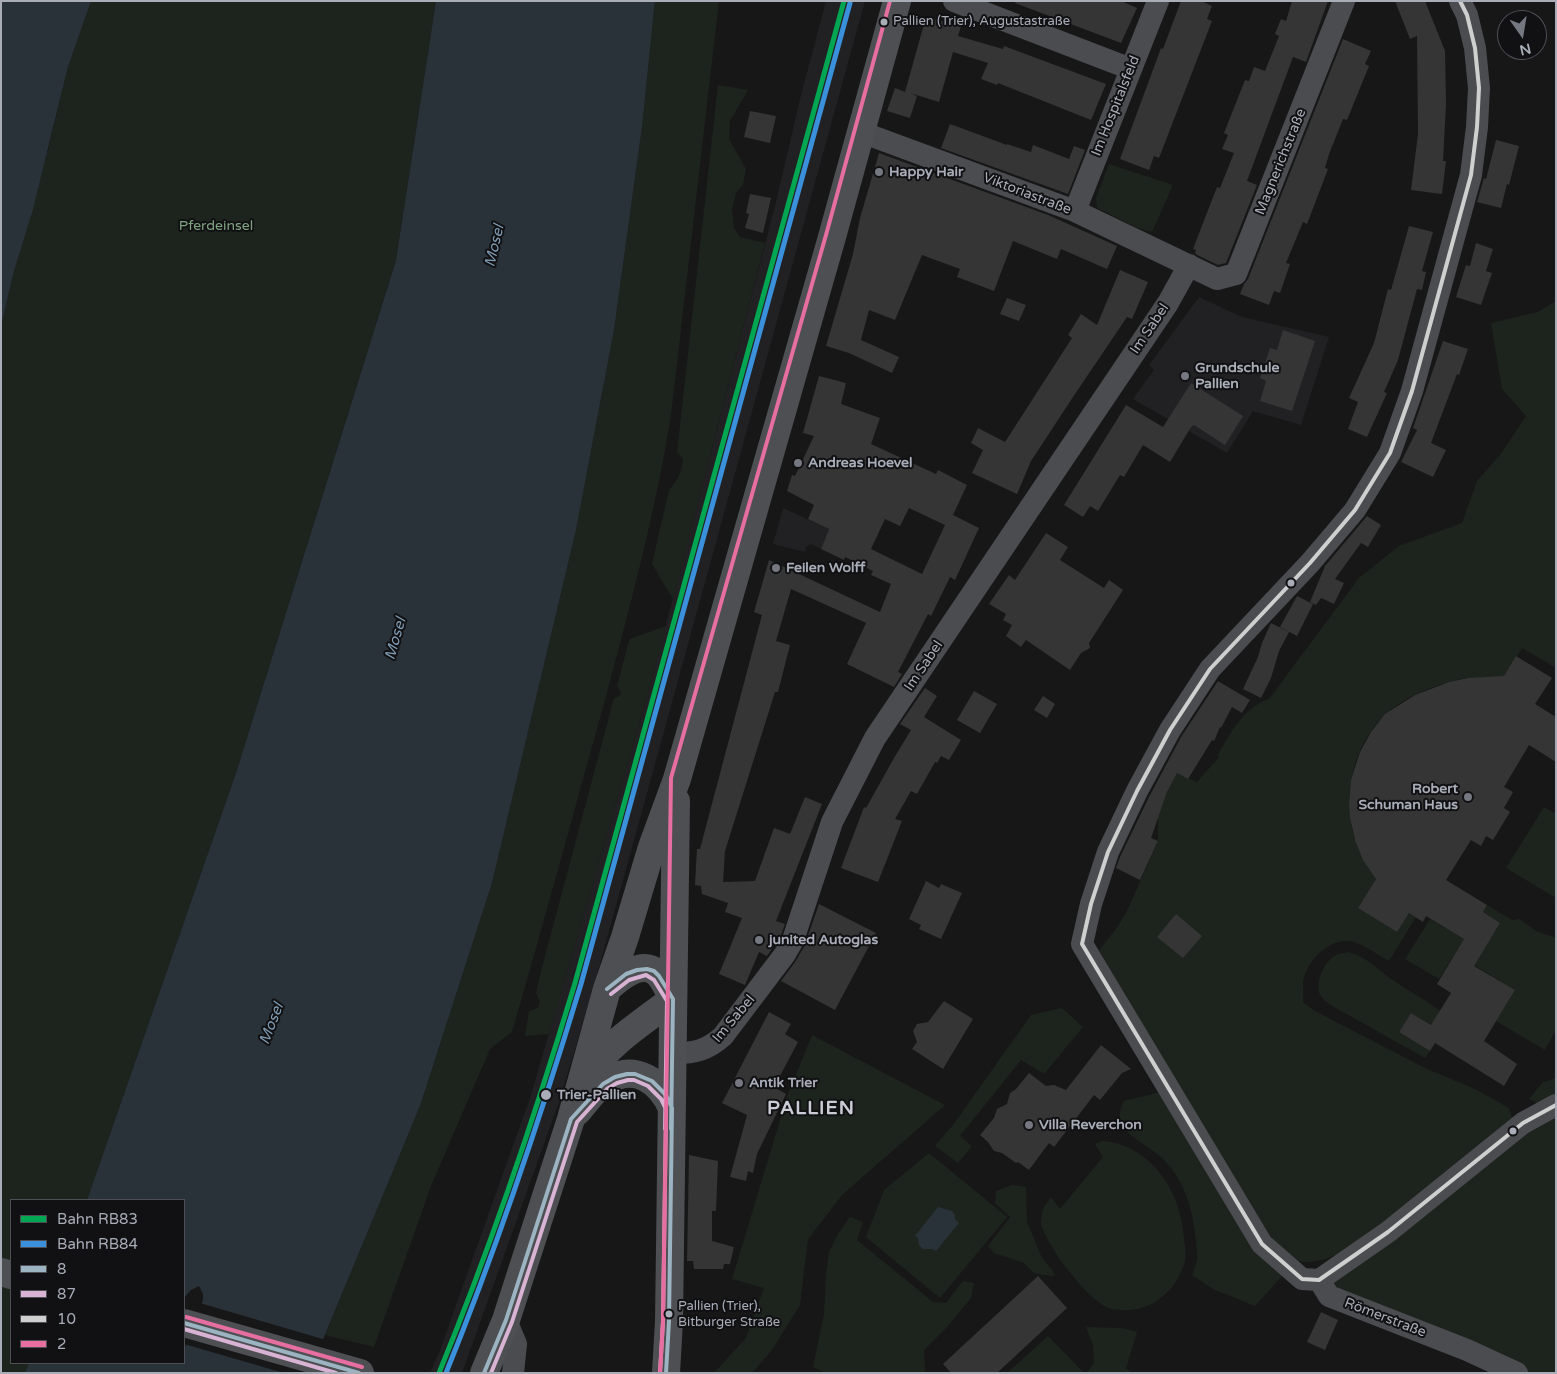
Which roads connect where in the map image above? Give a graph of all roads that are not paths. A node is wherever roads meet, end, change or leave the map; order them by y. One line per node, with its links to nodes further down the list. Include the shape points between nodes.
1 (897, 1): 7 (main road)
2 (954, 1): 6 (street)
3 (1158, 1): 6 (street, Im Hospitalsfeld)
4 (1344, 1): 9 (street, Magnerichstraße, via 1236,274 1217,279)
5 (1460, 1): 18 (street, via 1476,48 1479,88 1471,174 1412,391 1390,454 1356,510 1210,669 1170,730 1108,852 1090,904 1082,944 1262,1244 1302,1280)
6 (1131, 69): 8 (street, Im Hospitalsfeld)
7 (861, 132): 8 (street, Viktoriastraße); 10 (main road)
8 (1075, 211): 9 (street, Viktoriastraße)
9 (1189, 265): 13 (street, Im Sabel, via 1168,302 875,738 832,822 793,940 785,954 717,1042 700,1051)
10 (677, 779): 11 (main road); 12 (main road)
11 (607, 989): 12 (main road, via 626,974 647,969 659,976); 14 (main road)
12 (672, 999): 13 (main road); 14 (main road, via 618,1040 594,1065)
13 (672, 1053): 16 (main road)
14 (582, 1084): 17 (main road)
15 (1556, 1105): 18 (street, via 1523,1123 1388,1232)
16 (672, 1108): 17 (main road, via 666,1095 652,1081 626,1074 603,1084); 24 (main road)
17 (571, 1119): 19 (main road)
18 (1319, 1280): 25 (street, Römerstraße, via 1329,1296)
19 (506, 1320): 22 (main road); 23 (street, via 516,1344)
20 (185, 1323): 21 (main road)
21 (360, 1373)
22 (484, 1373)
23 (513, 1373)
24 (666, 1373)
25 (1517, 1373)

